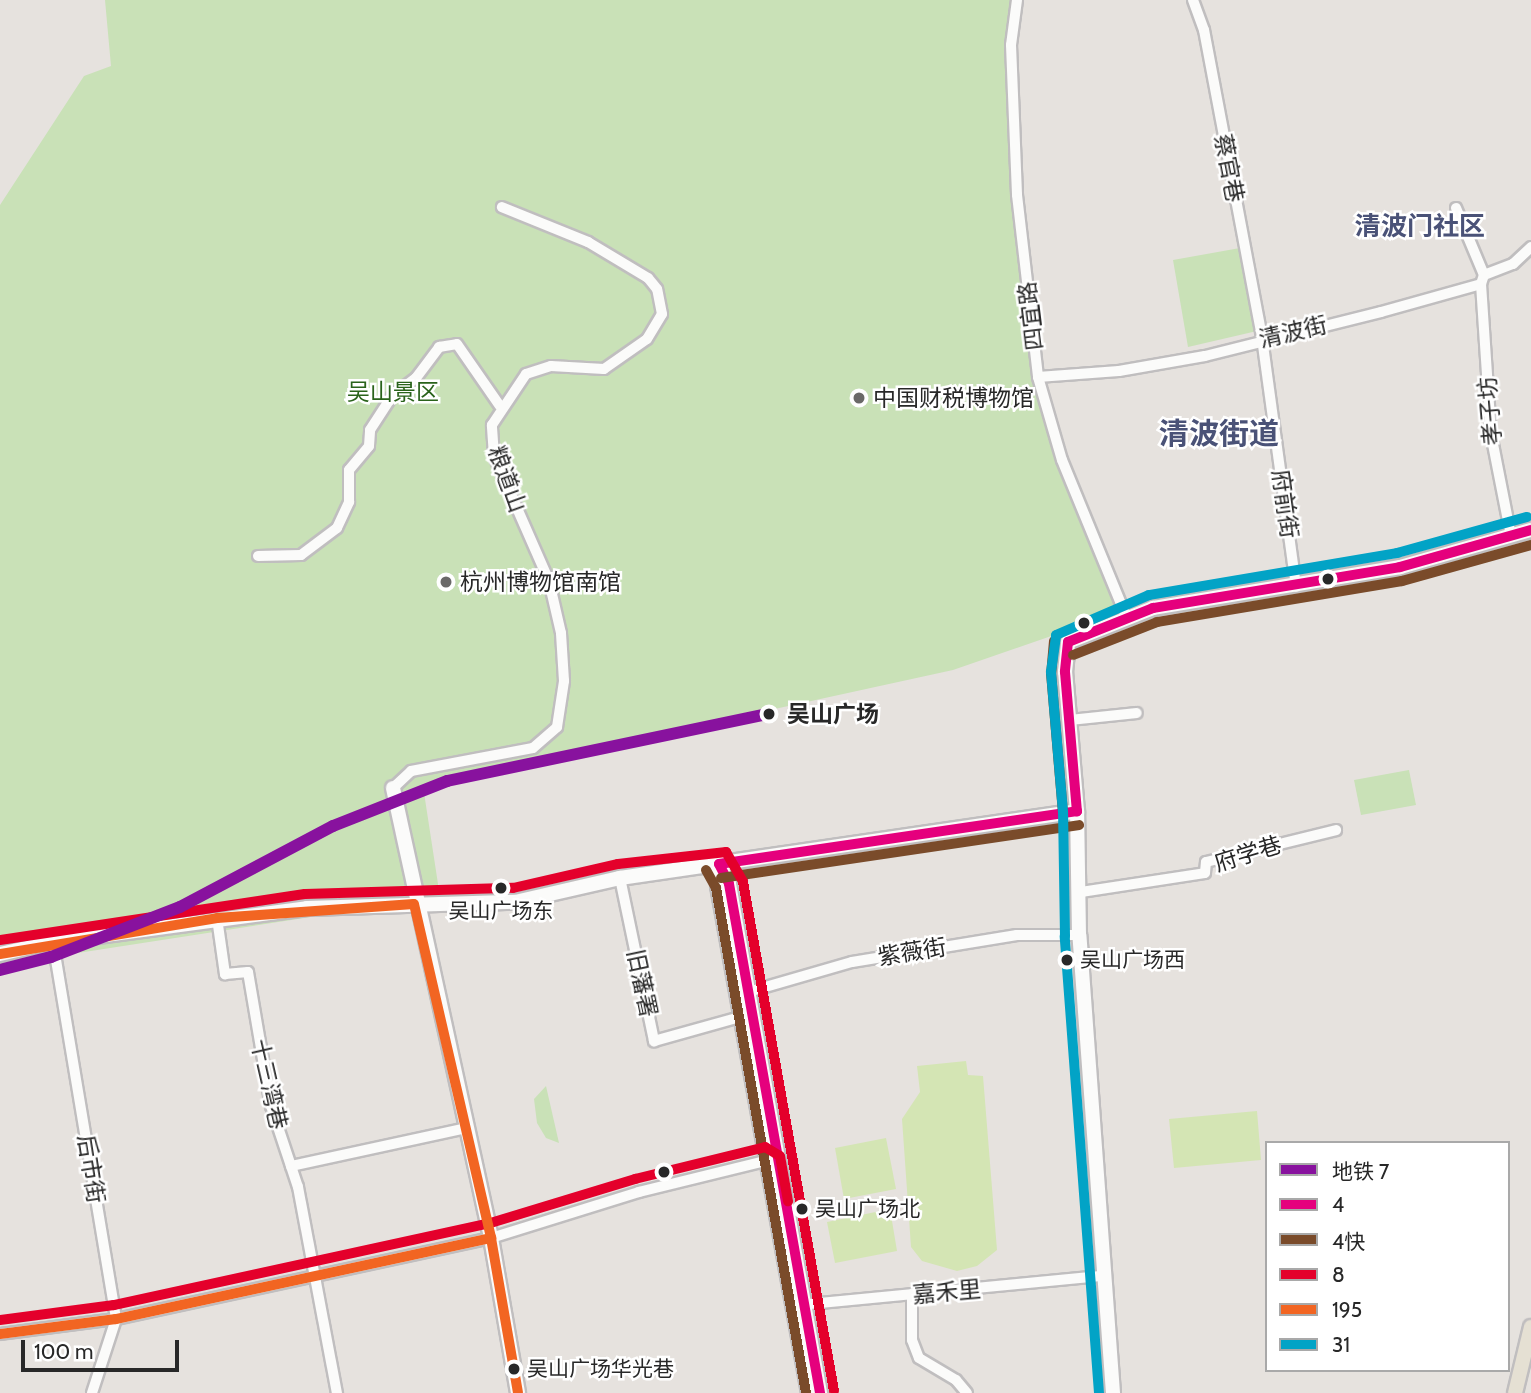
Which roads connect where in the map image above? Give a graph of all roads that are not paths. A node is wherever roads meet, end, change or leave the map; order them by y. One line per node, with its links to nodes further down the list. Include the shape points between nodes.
1 (1017, 0): 8 (street, 四宜路, via 1011,45 1017,195)
2 (1193, 0): 7 (street, 蔡官巷, via 1204,30)
3 (502, 207): 9 (street, via 589,242 648,278 657,289 662,314 647,339 604,369 538,367)
4 (1456, 208): 6 (street, 孝子坊)
5 (1531, 247): 6 (street, 清波街, via 1513,264)
6 (1482, 279): 7 (street, 清波街); 11 (street, 孝子坊, via 1491,435)
7 (1262, 338): 8 (street, 清波街, via 1205,356 1132,369); 13 (street, 府前街)
8 (1038, 377): 14 (street, 四宜路, via 1062,460)
9 (500, 407): 12 (street, via 457,344 439,347 416,378 392,396 370,430 369,446 349,470 349,502 337,528 302,555); 17 (street, 粮道山, via 492,425 494,456 549,581 561,633 564,681 558,727 533,748 411,771)
10 (1531, 530): 11 (street)
11 (1511, 537): 13 (street, via 1400,567)
12 (258, 556)
13 (1296, 587): 14 (street)
14 (1126, 616): 16 (street, via 1068,642 1065,672)
15 (1137, 713): 16 (street)
16 (1070, 720): 18 (street)
17 (393, 788): 23 (street)
18 (1077, 811): 20 (street); 22 (street)
19 (1336, 830): 22 (street, 府学巷, via 1206,862 1205,873)
20 (719, 864): 21 (street); 28 (street, via 729,884); 29 (street)
21 (620, 878): 23 (street, via 515,902); 29 (street, 旧藩署, via 654,1041)
22 (1082, 892): 25 (street)
23 (414, 904): 24 (street); 30 (street)
24 (217, 918): 26 (street); 32 (street, 十三湾巷, via 225,974 248,972 271,1106)
25 (1079, 935): 28 (street, 紫薇街, via 1017,935 852,962); 35 (street)
26 (53, 942): 27 (street); 38 (street, 后市街)
27 (0, 954)
28 (748, 992): 31 (street)
29 (740, 1017): 31 (street)
30 (467, 1128): 32 (street); 33 (street)
31 (772, 1159): 33 (street, via 639,1192); 37 (street)
32 (290, 1166): 34 (street, 十三湾巷)
33 (491, 1238): 34 (street); 43 (street)
34 (317, 1272): 38 (street); 42 (street, 十三湾巷)
35 (1101, 1276): 36 (street, 嘉禾里); 47 (street)
36 (912, 1294): 37 (street, 嘉禾里); 46 (street, via 912,1340 919,1358 956,1380)
37 (798, 1305): 44 (street); 45 (street)
38 (116, 1319): 40 (street); 41 (street, 后市街)
39 (1531, 1327): 48 (main road)
40 (0, 1334)
41 (92, 1393)
42 (337, 1393)
43 (518, 1393)
44 (808, 1393)
45 (820, 1393)
46 (967, 1393)
47 (1113, 1393)
48 (1515, 1393)

